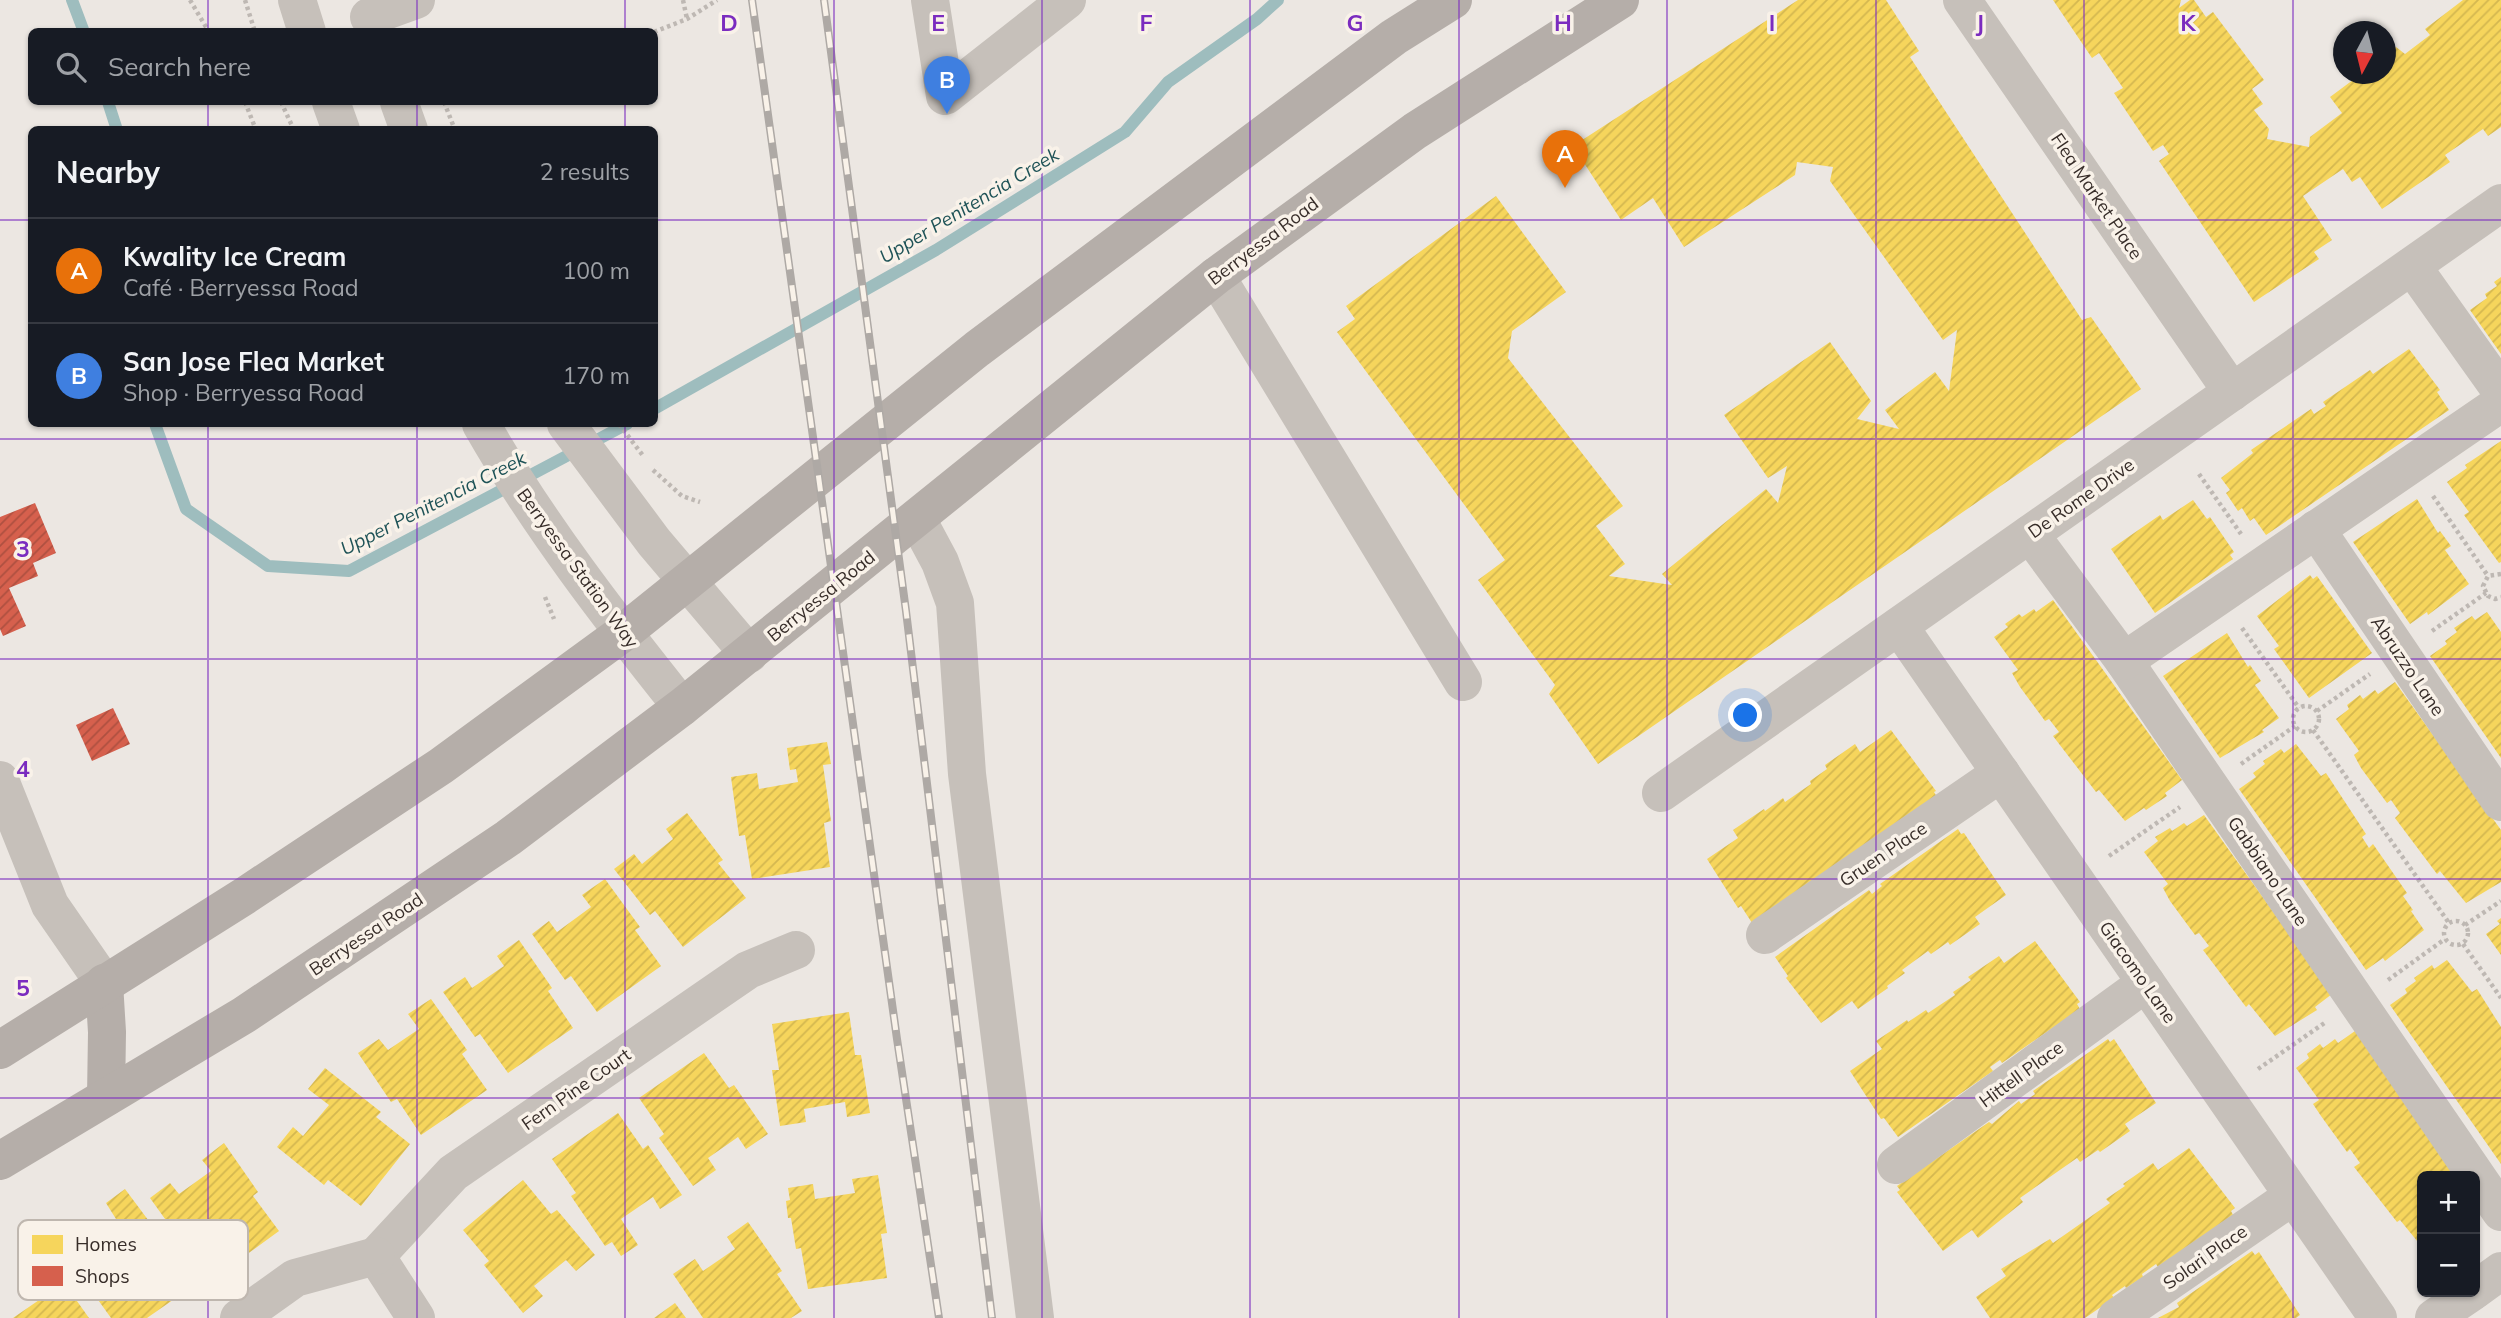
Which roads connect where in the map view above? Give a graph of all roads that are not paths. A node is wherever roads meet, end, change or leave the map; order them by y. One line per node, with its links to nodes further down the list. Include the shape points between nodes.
1 (297, 0): 9 (street)
2 (416, 0): 8 (street)
3 (930, 0): 4 (street, via 946,96)
4 (1067, 0)
5 (1453, 0): 25 (main road, via 1394,37 977,349)
6 (1620, 0): 16 (main road, Berryessa Road, via 1415,131)
7 (1962, 0): 18 (street, Flea Market Place)
8 (368, 16)
9 (306, 28)
10 (332, 105): 12 (street)
11 (400, 105): 13 (street)
12 (340, 126)
13 (408, 126)
14 (2501, 203): 15 (street, De Rome Drive)
15 (2412, 266): 17 (street); 18 (street, De Rome Drive)
16 (1216, 276): 22 (main road, Berryessa Road); 30 (street)
17 (2501, 391)
18 (2232, 392): 24 (street, De Rome Drive)
19 (2501, 403): 23 (street)
20 (483, 427): 27 (street, Berryessa Station Way, via 589,590)
21 (568, 427): 25 (street)
22 (917, 519): 28 (main road, Berryessa Road); 52 (street, via 955,603 967,774)
23 (2316, 529): 29 (street); 35 (street, Abruzzo Lane)
24 (2030, 534): 26 (street, De Rome Drive); 29 (street, Gabbiano Lane)
25 (687, 582): 27 (main road); 28 (street)
26 (1899, 626): 32 (street, Giacomo Lane); 34 (street, De Rome Drive)
27 (623, 633): 31 (street, Berryessa Station Way); 38 (main road, via 441,766)
28 (749, 654): 31 (main road, Berryessa Road)
29 (2124, 661): 45 (street, Gabbiano Lane)
30 (1463, 682)
31 (682, 707): 41 (main road, Berryessa Road, via 508,838 244,1015)
32 (2001, 773): 36 (street, Gruen Place); 39 (street, Giacomo Lane)
33 (0, 780): 38 (street, via 50,905)
34 (1661, 793)
35 (2501, 802)
36 (1765, 935)
37 (796, 950): 46 (street, Fern Pine Court, via 748,970 453,1173)
38 (104, 983): 40 (main road); 41 (main road)
39 (2146, 983): 43 (street, Hittell Place); 44 (street, Giacomo Lane)
40 (0, 1050)
41 (106, 1097): 42 (main road, Berryessa Road)
42 (0, 1161)
43 (1896, 1165)
44 (2293, 1196): 53 (street, Solari Place); 54 (street, Giacomo Lane)
45 (2501, 1212)
46 (376, 1256): 50 (street, via 295,1278); 51 (street)
47 (2501, 1271): 48 (street)
48 (2480, 1286)
49 (2464, 1297): 55 (street)
50 (239, 1318)
51 (416, 1318)
52 (1035, 1318)
53 (2116, 1318)
54 (2378, 1318)
55 (2434, 1318)

